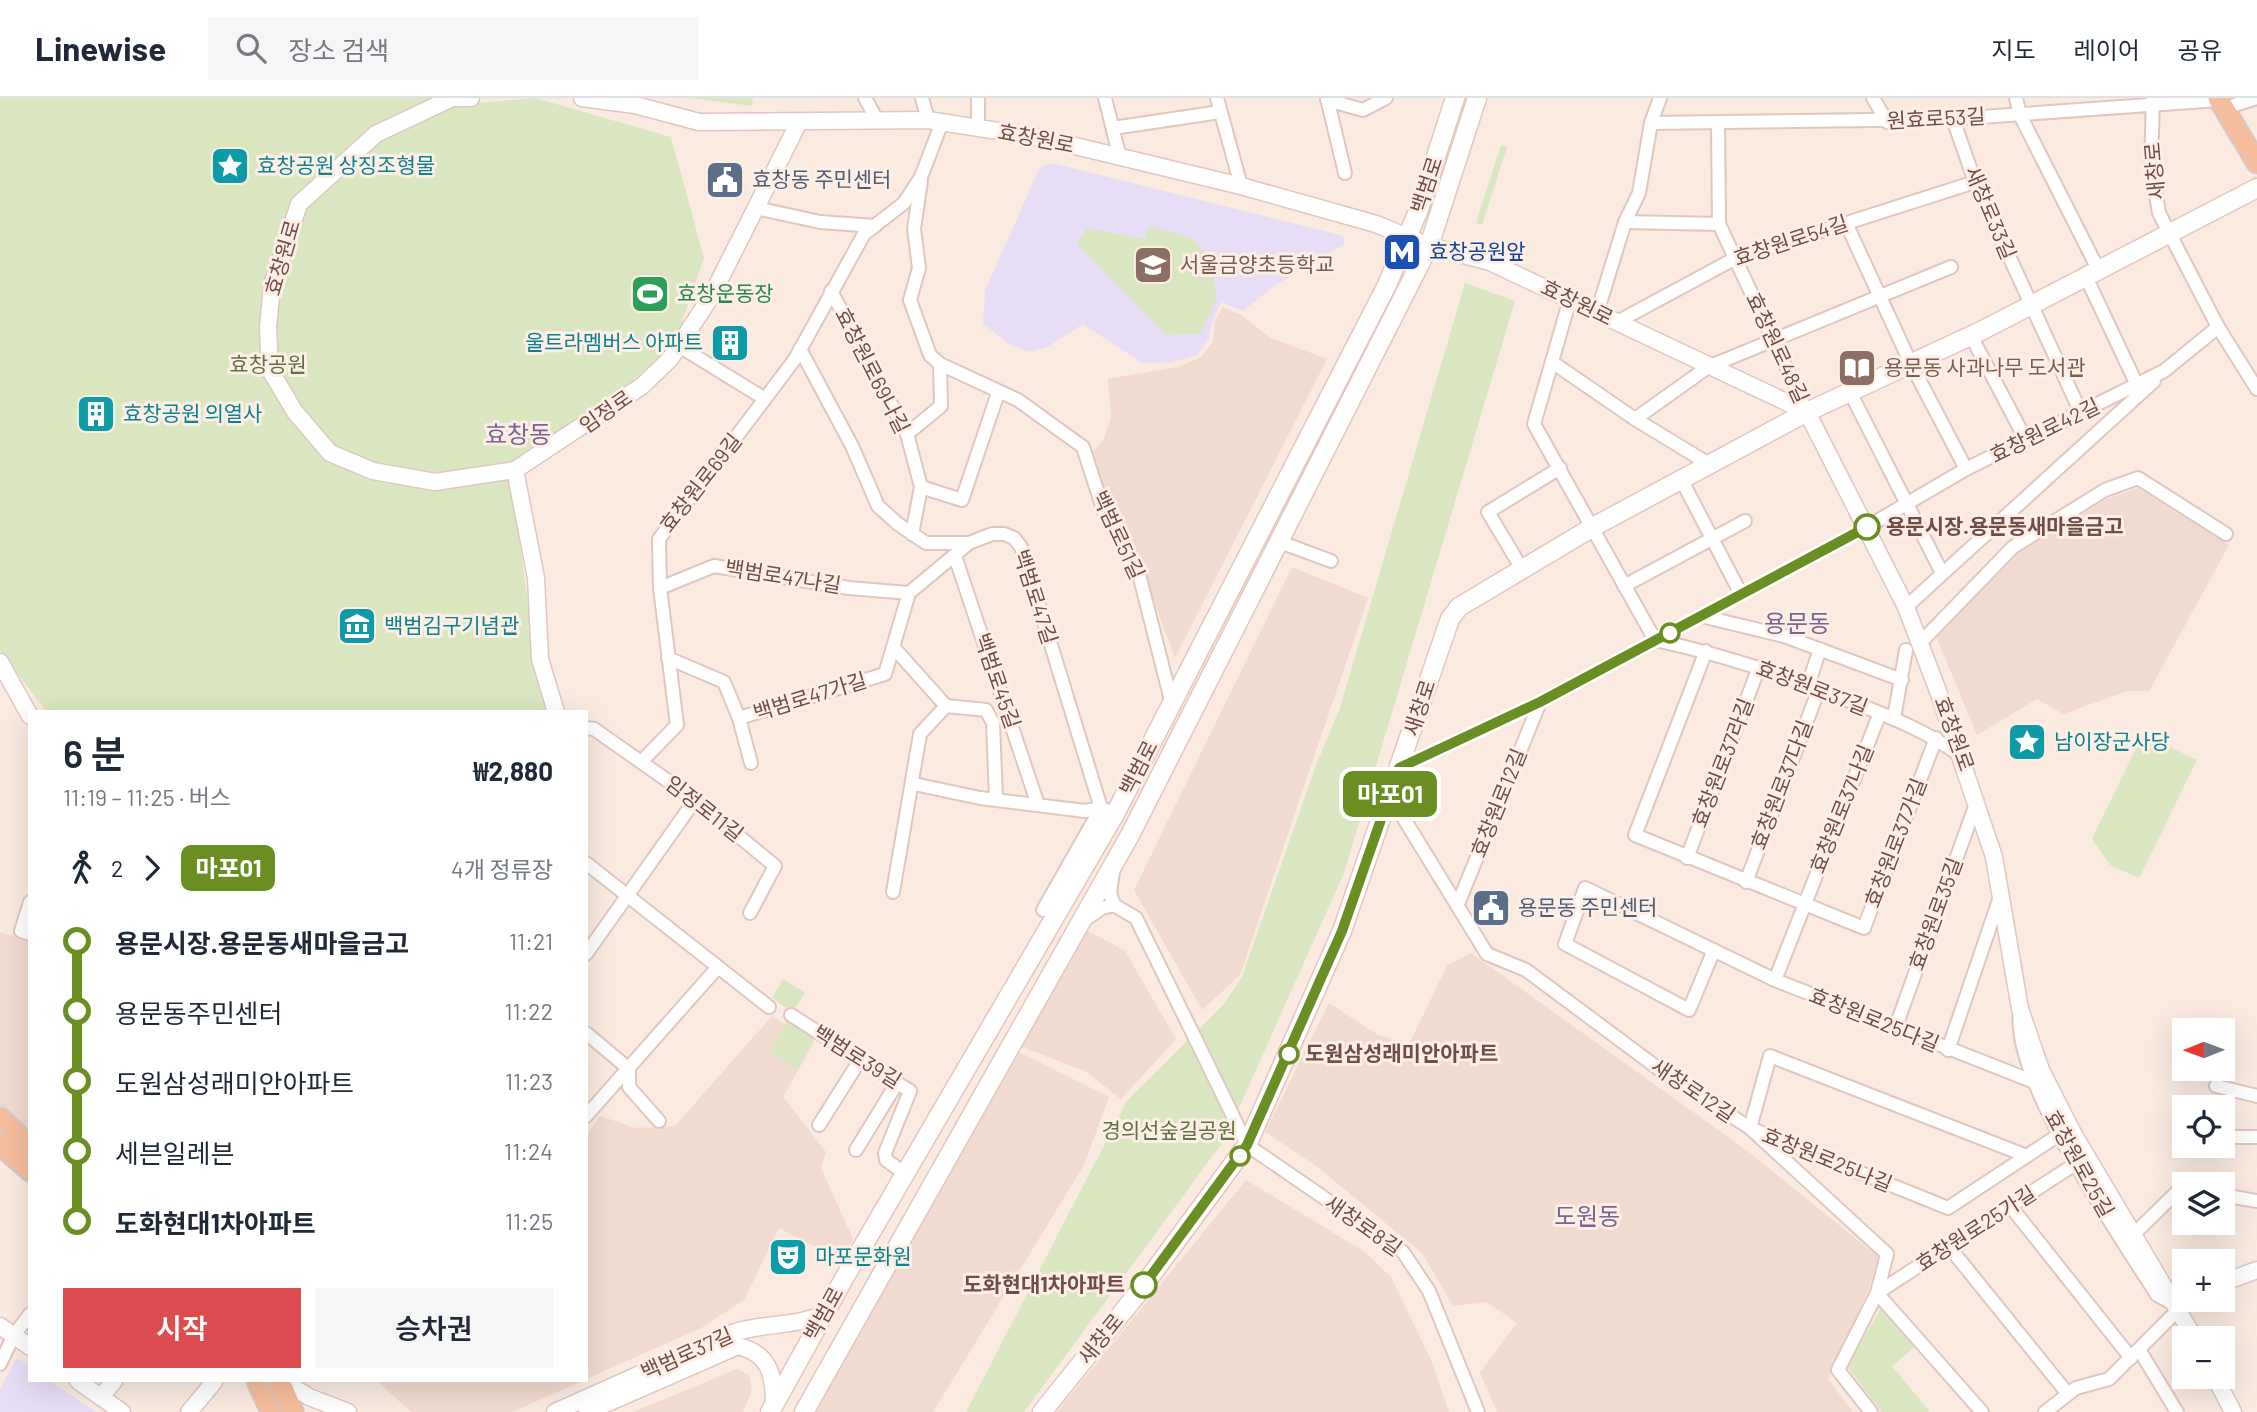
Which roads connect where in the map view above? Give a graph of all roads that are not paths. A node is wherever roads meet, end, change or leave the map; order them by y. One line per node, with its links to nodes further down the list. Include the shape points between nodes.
1 (471, 98): 15 (street, 효창원로)
2 (582, 98): 17 (street, 효창원로)
3 (864, 98): 23 (street)
4 (922, 98): 24 (street)
5 (978, 98): 30 (street)
6 (1105, 98): 31 (street)
7 (1217, 98): 20 (street)
8 (1386, 98): 16 (street, via 1363,110)
9 (1455, 98): 29 (main road, 백범로)
10 (1477, 98): 32 (main road, 백범로)
11 (1660, 98): 27 (street)
12 (1872, 98): 26 (street)
13 (2016, 98): 21 (street)
14 (2257, 98): 19 (street, 원효로53길)
15 (448, 99): 82 (street, 효창원로, via 376,134 299,204 272,285 270,370 295,412 330,453 373,471 435,482)
16 (1327, 99): 35 (street)
17 (635, 101): 25 (street, 효창원로, via 699,122)
18 (2153, 102): 19 (street, 원효로53길); 21 (street, 원효로53길); 45 (street, 새창로, via 2151,166 2159,213)
19 (2221, 102): 34 (main road)
20 (1220, 112): 31 (street); 38 (street)
21 (2020, 115): 22 (street, 원효로53길); 50 (street)
22 (1953, 119): 26 (street, 원효로53길); 37 (street, 새창로33길)
23 (877, 120): 24 (street, 효창원로); 25 (street, 효창원로)
24 (935, 121): 30 (street, 효창원로); 36 (street, 효창원로69길)
25 (799, 122): 40 (street, 임정로)
26 (1887, 122): 28 (street, 원효로53길)
27 (1651, 123): 28 (street, 원효로53길); 41 (street, via 1639,193)
28 (1718, 123): 43 (street, 효창원로48길)
29 (1446, 126): 32 (main road, via 1448,136 1458,138); 46 (main road, 백범로)
30 (978, 128): 33 (street, 효창원로, via 1042,138)
31 (1113, 128): 33 (street)
32 (1467, 132): 47 (main road, 백범로)
33 (1120, 159): 38 (street, 효창원로)
34 (2257, 163)
35 (1345, 173)
36 (921, 177): 44 (street, 효창원로69길, via 904,203); 65 (street, via 914,229 919,268 910,300 930,355)
37 (1975, 182): 42 (street, 효창원로54길); 54 (street, 새창로33길)
38 (1241, 186): 46 (street, 효창원로)
39 (2257, 188): 45 (main road, 새창로)
40 (756, 208): 44 (street, via 820,222); 62 (street, 임정로, via 712,295)
41 (1625, 222): 43 (street); 55 (street)
42 (1846, 223): 48 (street, 효창원로54길); 52 (street)
43 (1719, 224): 48 (street, 효창원로48길)
44 (875, 226): 51 (street, 효창원로69길, via 854,248)
45 (2169, 234): 50 (main road, 새창로); 57 (street)
46 (1409, 237): 47 (street, 효창원로); 58 (main road, 백범로)
47 (1429, 246): 53 (street, 효창원로, via 1490,262); 61 (main road, 백범로)
48 (1734, 259): 56 (street, 효창원로54길); 60 (street, 효창원로48길)
49 (1951, 267): 52 (street)
50 (2093, 274): 54 (main road, 새창로); 69 (street)
51 (831, 291): 63 (street, 효창원로69길); 77 (street, 효창원로69나길)
52 (1880, 298): 60 (street); 66 (street)
53 (1570, 299): 55 (street, 효창원로); 64 (street)
54 (2030, 307): 59 (main road, 새창로); 75 (street)
55 (1597, 313): 56 (street, 효창원로)
56 (1616, 322): 67 (street, 효창원로)
57 (2218, 327): 68 (street, 효창원로42길); 70 (street)
58 (1362, 333): 61 (main road, via 1373,328); 115 (main road, 백범로)
59 (1971, 336): 66 (main road, 새창로); 78 (street)
60 (1772, 339): 67 (street); 74 (street, 효창원로48길)
61 (1379, 342): 92 (main road, 백범로)
62 (679, 346): 73 (street); 82 (street, 임정로, via 642,386)
63 (800, 349): 73 (street, 효창원로69길); 89 (street, 백범로47길, via 878,506)
64 (1552, 362): 76 (street); 80 (street, via 1534,424)
65 (940, 363): 72 (street, 백범로51길); 77 (street, via 941,406)
66 (1911, 364): 71 (main road, 새창로); 81 (street)
67 (1708, 367): 74 (street, 효창원로); 76 (street)
68 (2164, 371): 69 (street, 효창원로42길); 97 (street)
69 (2137, 385): 75 (street, 효창원로42길)
70 (2257, 389)
71 (1850, 392): 74 (main road, 새창로); 85 (street)
72 (998, 393): 84 (street, via 962,500); 115 (street, 백범로51길, via 1018,400 1083,447 1104,512 1140,578)
73 (765, 399): 99 (street, 효창원로69길, via 659,539)
74 (1807, 412): 79 (main road, 새창로); 88 (street, 효창원로)
75 (2081, 414): 78 (street, 효창원로42길)
76 (1635, 419): 79 (street)
77 (907, 434): 84 (street, 효창원로69나길)
78 (2026, 440): 81 (street, 효창원로42길)
79 (1709, 464): 83 (main road, 새창로)
80 (1560, 468): 87 (street); 96 (street, via 1489,512)
81 (1966, 469): 85 (street, 효창원로42길)
82 (515, 470): 117 (street, via 536,578 540,659)
83 (1681, 479): 87 (main road, 새창로); 91 (street)
84 (921, 487): 89 (street, 효창원로69나길)
85 (1907, 504): 88 (street, 효창원로42길); 97 (street)
86 (1745, 521): 91 (street)
87 (1593, 527): 96 (main road, 새창로); 98 (street)
88 (1867, 527): 101 (street, 효창원로42길); 102 (street, 효창원로)
89 (912, 534): 93 (street, 백범로47길, via 926,543)
90 (2226, 534): 105 (street, via 2138,478 2105,490 2012,547)
91 (1712, 539): 98 (street); 101 (street)
92 (1280, 542): 95 (street); 135 (main road, 백범로)
93 (969, 543): 94 (street); 134 (street, 백범로47길, via 1004,534 1021,547)
94 (955, 556): 100 (street); 133 (street, 백범로45길)
95 (1331, 561)
96 (1522, 569): 127 (main road, 새창로, via 1459,607 1450,619)
97 (1942, 573): 102 (street)
98 (1624, 586): 104 (street)
99 (660, 588): 100 (street, 백범로47나길, via 714,566); 109 (street, 효창원로69길)
100 (909, 593): 106 (street, 백범로47가길)
101 (1741, 594): 103 (street, 효창원로42길)
102 (1906, 607): 105 (street, 효창원로)
103 (1701, 616): 104 (street, 효창원로42길); 107 (street)
104 (1655, 640): 108 (street, 효창원로37길); 114 (street, 효창원로42길)
105 (1913, 646): 112 (street); 124 (street, 효창원로)
106 (895, 649): 116 (street); 120 (street, 백범로47가길, via 885,674)
107 (1820, 649): 112 (street); 113 (street, 효창원로37다길)
108 (1706, 651): 111 (street, 효창원로37길); 136 (street, via 1635,835)
109 (668, 657): 120 (street, 백범로47가길, via 724,682); 125 (street, 효창원로69길, via 677,725)
110 (0, 662): 118 (street)
111 (1759, 667): 113 (street, 효창원로37길); 136 (street, 효창원로37라길)
112 (1902, 680): 121 (street)
113 (1814, 687): 119 (street, 효창원로37길); 139 (street, 효창원로37다길)
114 (1540, 702): 127 (street, 효창원로42길); 143 (street, 효창원로12길)
115 (1172, 704): 134 (main road, 백범로)
116 (946, 706): 128 (street, via 920,734); 130 (street, 백범로45길, via 986,710 993,723)
117 (555, 710)
118 (28, 712)
119 (1880, 713): 121 (street, 효창원로37길); 144 (street, 효창원로37나길)
120 (739, 718): 126 (street, 백범로47가길)
121 (1894, 718): 123 (street, 효창원로37길)
122 (588, 728): 125 (street, 임정로11길)
123 (1937, 738): 124 (street, 효창원로37길); 144 (street, 효창원로37가길, via 1864,928)
124 (1961, 756): 132 (street, 효창원로)
125 (642, 762): 131 (street, 임정로11길)
126 (751, 763)
127 (1399, 768): 129 (main road, 새창로)
128 (914, 784): 130 (street); 141 (street)
129 (1390, 796): 143 (street, 새창로12길); 175 (main road, 새창로, via 1342,931)
130 (996, 799): 133 (street)
131 (695, 800): 142 (street); 147 (street, 임정로11길, via 775,866)
132 (1977, 800): 140 (street, 효창원로); 158 (street, 효창원로35길)
133 (1038, 805): 134 (street)
134 (1108, 811): 135 (main road, via 1128,824); 146 (street); 181 (main road, 백범로)
135 (1130, 835): 137 (main road, 백범로)
136 (1687, 858): 139 (street)
137 (1114, 864): 145 (street, 백범로, via 1110,884); 149 (main road, 백범로)
138 (588, 865): 142 (street)
139 (1746, 882): 144 (street)
140 (2002, 891): 156 (street, 효창원로); 160 (street)
141 (893, 892)
142 (628, 897): 152 (street); 153 (street)
143 (1458, 904): 171 (street, 새창로12길, via 1487,954 1526,970 1663,1072)
144 (1804, 904): 154 (street, 효창원로37나길)
145 (1114, 905): 149 (street); 175 (street, bridge, via 1136,918)
146 (1043, 909)
147 (750, 913)
148 (28, 914): 150 (street)
149 (1080, 923): 191 (main road, 백범로)
150 (25, 932)
151 (1714, 950): 151 (street, 효창원로25다길, via 1585,888 1564,944 1689,1010); 154 (street, 효창원로25다길)
152 (588, 951)
153 (718, 967): 155 (street); 162 (street)
154 (1775, 980): 158 (street, 효창원로25다길)
155 (769, 1007)
156 (2020, 1009): 164 (street, 효창원로25길, via 2018,1029); 186 (street, 효창원로, via 2041,1069 2073,1133)
157 (790, 1015): 161 (street, 백범로39길)
158 (1895, 1029): 160 (street, 효창원로25다길)
159 (588, 1035): 162 (street)
160 (1948, 1050): 164 (street, 효창원로25다길)
161 (860, 1060): 163 (street, 백범로39길); 170 (street)
162 (629, 1069): 167 (street); 169 (street, via 629,1087)
163 (897, 1083): 177 (street); 181 (street, 백범로39길, via 910,1091 885,1153 886,1160)
164 (2036, 1083): 172 (street, 효창원로25길)
165 (2216, 1086): 166 (street)
166 (2257, 1096)
167 (588, 1114)
168 (0, 1118): 176 (main road)
169 (659, 1121)
170 (819, 1125)
171 (1750, 1128): 178 (street, 효창원로25나길, via 1948,1208); 178 (street, 효창원로25나길, via 1770,1056); 192 (street, 새창로12길, via 1887,1254)
172 (2060, 1134): 178 (street, 효창원로25나길); 179 (street, 효창원로25길)
173 (2235, 1137): 174 (street)
174 (2257, 1137)
175 (1247, 1145): 221 (main road, 새창로); 222 (street, 새창로8길, via 1403,1252 1429,1291)
176 (21, 1148): 180 (main road)
177 (856, 1150)
178 (2027, 1156)
179 (2075, 1164): 185 (street, 효창원로25가길); 194 (street, 효창원로25길, via 2157,1295)
180 (28, 1166)
181 (906, 1175): 189 (main road, 백범로)
182 (2172, 1197): 186 (street)
183 (2235, 1197): 184 (street)
184 (2257, 1201)
185 (2011, 1207): 187 (street, 효창원로25가길); 201 (street)
186 (2133, 1235): 193 (street, 효창원로)
187 (1950, 1248): 192 (street, 효창원로25가길); 210 (street)
188 (2257, 1270): 190 (street)
189 (846, 1275): 191 (main road, via 862,1266 872,1272); 196 (main road, 백범로)
190 (2235, 1278)
191 (873, 1287): 220 (main road, 백범로)
192 (1877, 1293): 223 (street, 새창로12길, via 1838,1370); 224 (street)
193 (2172, 1295)
194 (2172, 1301)
195 (2172, 1311): 201 (street)
196 (824, 1314): 212 (main road, 백범로); 218 (street, 백범로37길, via 801,1324 750,1327 732,1333)
197 (28, 1317): 199 (street)
198 (0, 1326): 199 (street)
199 (14, 1335): 200 (street); 202 (street)
200 (28, 1346)
201 (2136, 1354): 210 (street, via 2109,1379); 226 (street)
202 (0, 1364)
203 (79, 1382): 211 (street)
204 (113, 1382): 211 (street)
205 (214, 1382): 214 (street)
206 (257, 1382): 215 (main road)
207 (282, 1382): 216 (main road)
208 (284, 1382): 217 (street)
209 (2221, 1389): 227 (street)
210 (2068, 1394): 225 (street)
211 (101, 1397): 213 (street)
212 (772, 1408): 219 (street, 백범로37길, via 774,1378 766,1361 753,1350 738,1346)
213 (122, 1412)
214 (188, 1412)
215 (271, 1412)
216 (293, 1412)
217 (348, 1412)
218 (555, 1412)
219 (587, 1412)
220 (804, 1412)
221 (1043, 1412)
222 (1478, 1412)
223 (1871, 1412)
224 (1982, 1412)
225 (2045, 1412)
226 (2177, 1412)
227 (2233, 1412)

